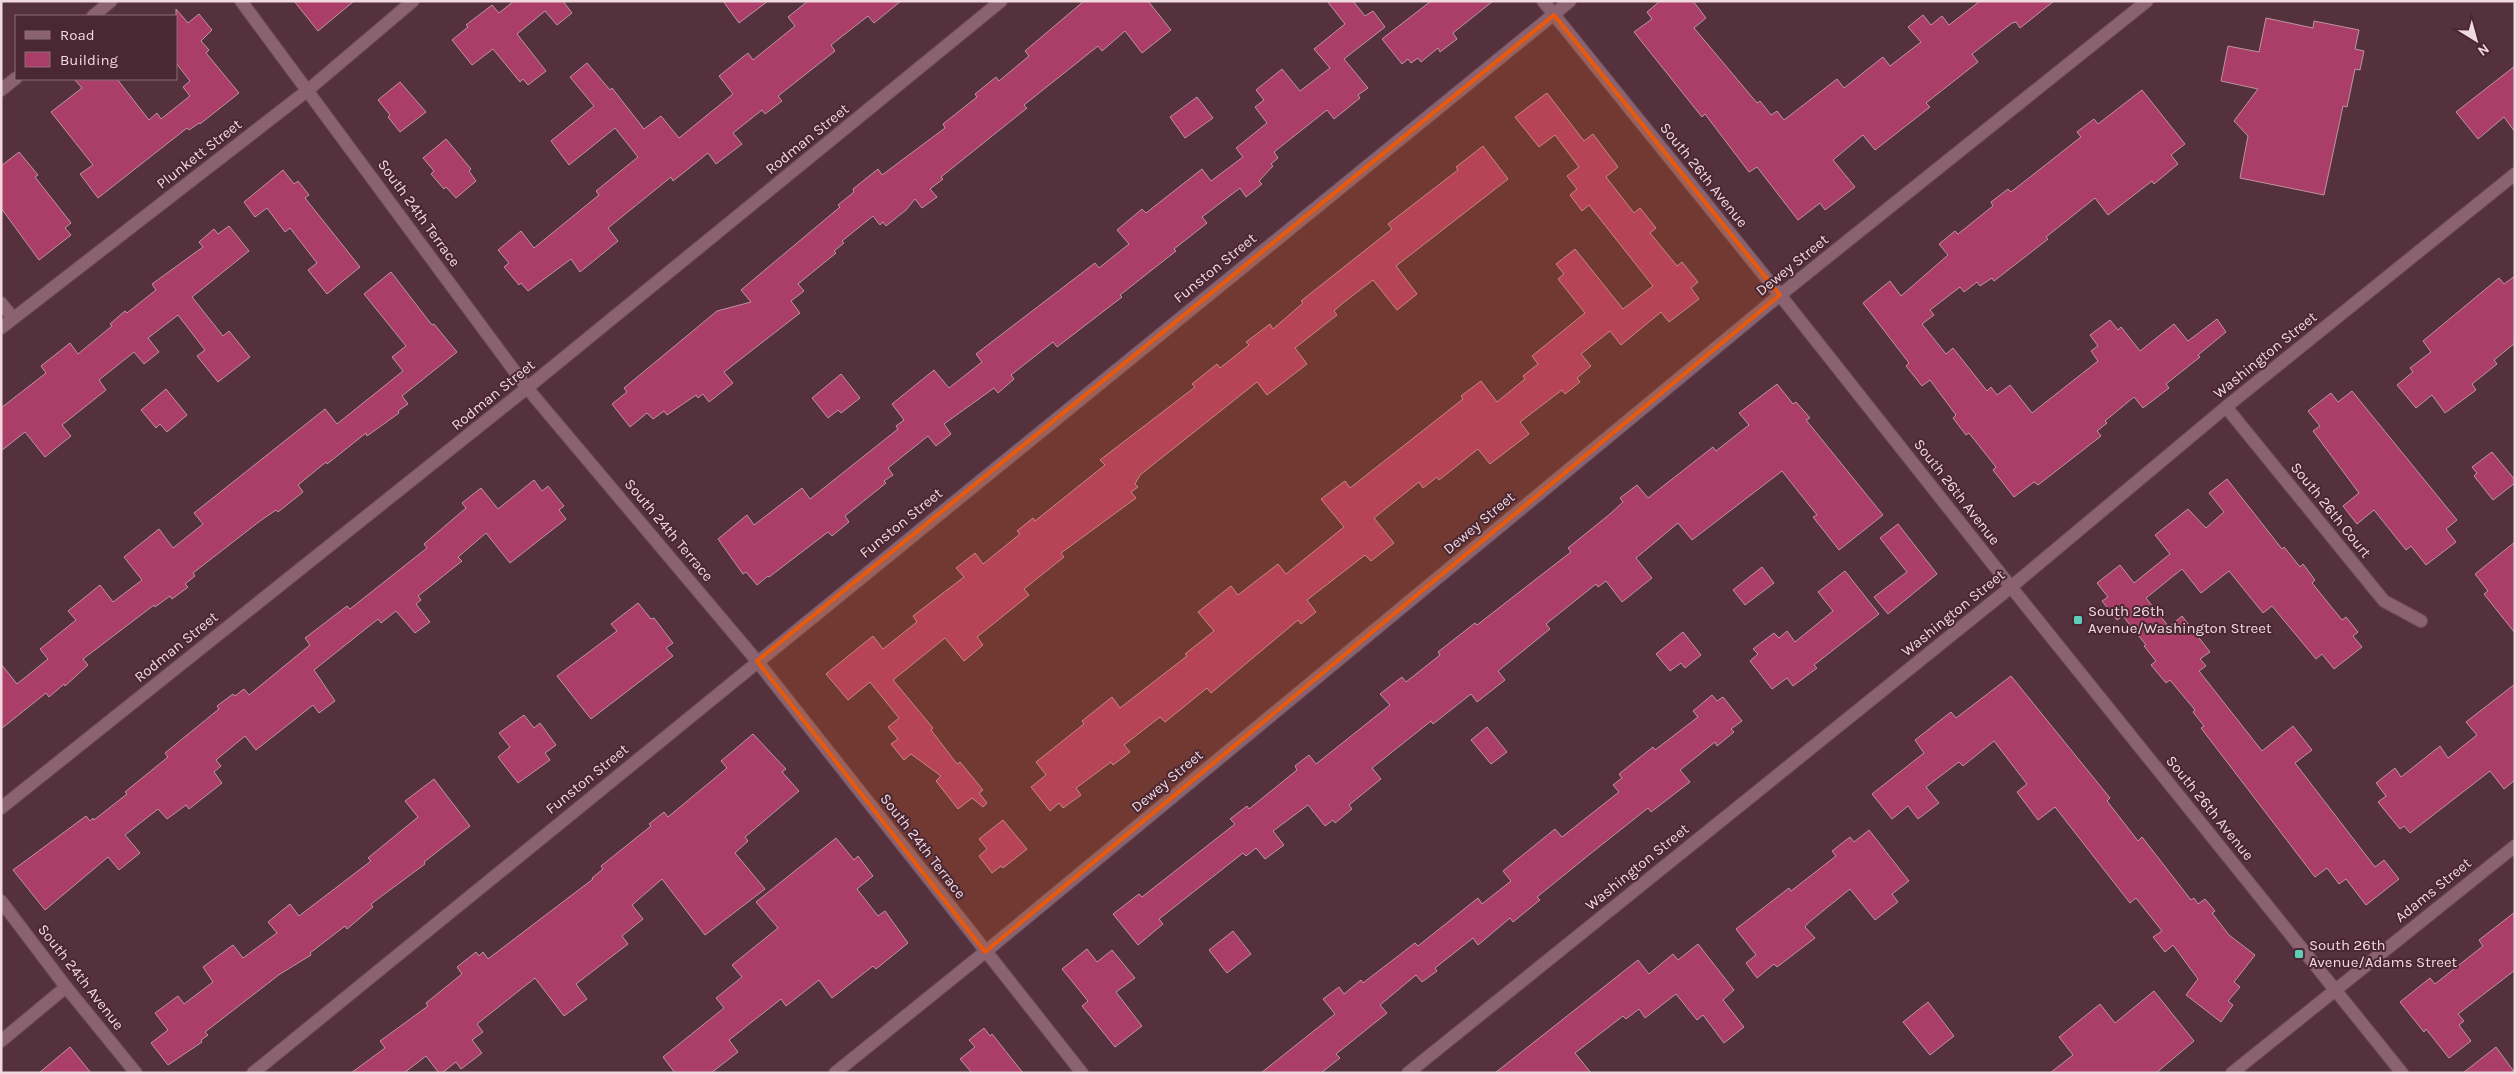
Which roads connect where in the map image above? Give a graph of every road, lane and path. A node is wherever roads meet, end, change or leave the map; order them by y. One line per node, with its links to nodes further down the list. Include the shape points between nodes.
1 (111, 1): 9 (street)
2 (241, 1): 12 (street, South 24th Terrace)
3 (413, 1): 12 (street, Plunkett Street)
4 (1001, 1): 18 (street, Rodman Street)
5 (1543, 1): 8 (street, South 26th Avenue)
6 (1570, 1): 8 (street, Funston Street)
7 (2147, 1): 14 (street, Dewey Street)
8 (1554, 14): 14 (street, South 26th Avenue); 22 (street, Funston Street)
9 (94, 15)
10 (15, 79): 11 (street)
11 (1, 90)
12 (308, 90): 16 (street, Plunkett Street); 18 (street, South 24th Terrace)
13 (2515, 174): 19 (street, Washington Street)
14 (1780, 295): 20 (street, South 26th Avenue); 26 (street, Dewey Street)
15 (1, 303): 16 (street)
16 (13, 318): 17 (street, Plunkett Street)
17 (1, 328)
18 (527, 388): 22 (street, South 24th Terrace); 23 (street, Rodman Street)
19 (2226, 407): 20 (street, Washington Street); 21 (street, South 26th Court, via 2384,602)
20 (2011, 587): 28 (street, South 26th Avenue); 34 (street, Washington Street)
21 (2421, 621)
22 (757, 661): 26 (street, South 24th Terrace); 31 (street, Funston Street)
23 (1, 808)
24 (2515, 846): 28 (street, Adams Street)
25 (1, 901): 27 (street, South 24th Avenue)
26 (985, 952): 32 (street, Dewey Street); 33 (street, South 24th Terrace)
27 (66, 987): 29 (street); 30 (street, South 24th Avenue)
28 (2336, 990): 35 (street, Adams Street); 36 (street, South 26th Avenue)
29 (1, 1041)
30 (136, 1073)
31 (253, 1073)
32 (835, 1073)
33 (1082, 1073)
34 (1408, 1073)
35 (2232, 1073)
36 (2402, 1073)

